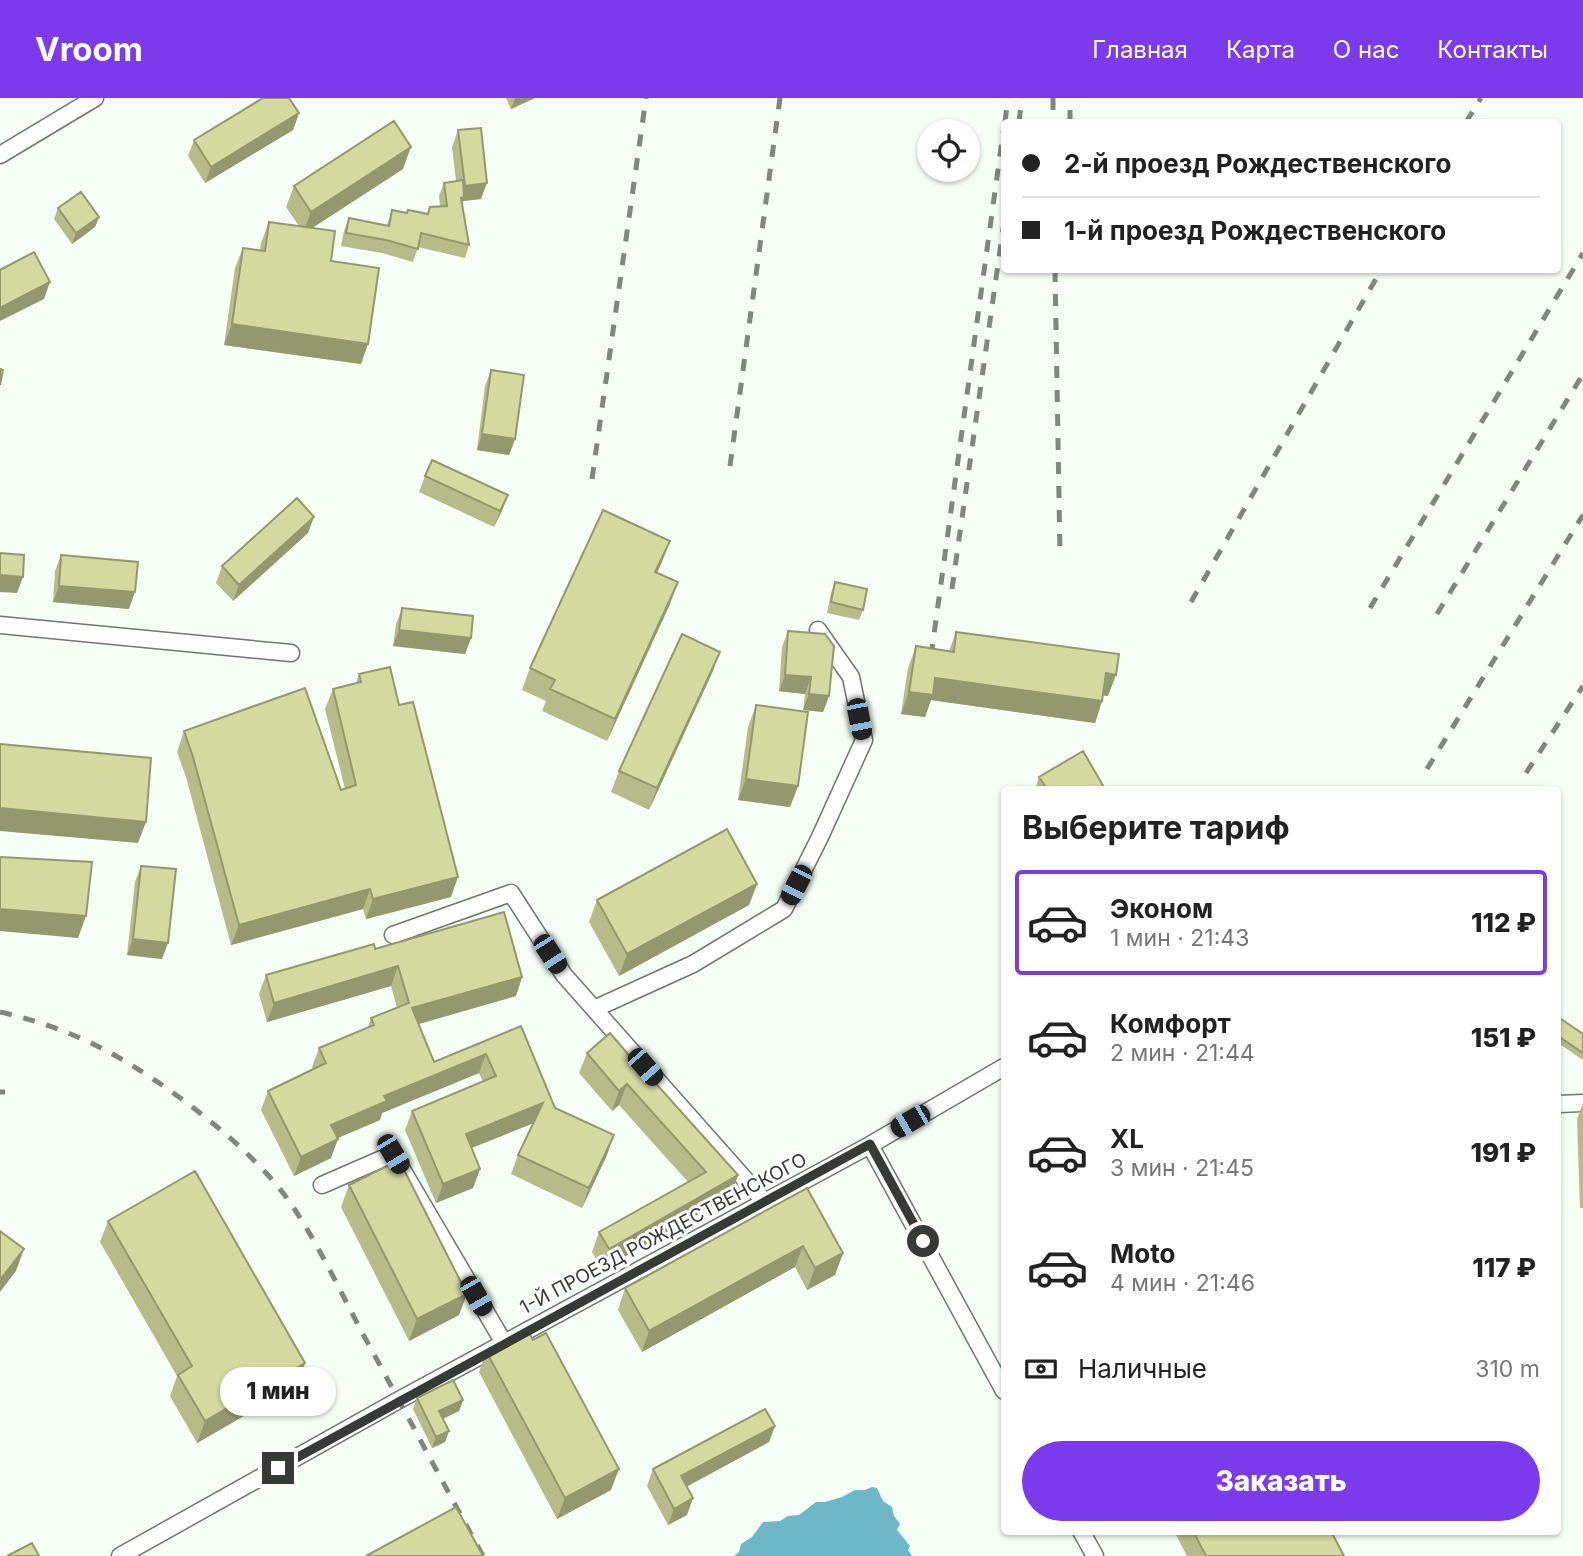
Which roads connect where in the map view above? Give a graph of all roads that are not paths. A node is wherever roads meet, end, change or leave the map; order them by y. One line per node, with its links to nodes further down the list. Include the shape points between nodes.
1 (95, 98): 2 (street)
2 (0, 155)
3 (0, 625): 5 (street)
4 (818, 630): 7 (street, via 851,677 863,740 784,909 693,964)
5 (291, 653)
6 (393, 935): 7 (street, via 511,893 564,975)
7 (594, 1009): 13 (street)
8 (1001, 1070): 11 (street, 1-Й ПРОЕЗД РОЖДЕСТВЕНСКОГО)
9 (1583, 1103): 10 (street)
10 (1561, 1104)
11 (870, 1144): 13 (street, 1-Й ПРОЕЗД РОЖДЕСТВЕНСКОГО); 15 (street)
12 (322, 1185): 14 (street, via 393,1154)
13 (765, 1202): 14 (street, 1-Й ПРОЕЗД РОЖДЕСТВЕНСКОГО)
14 (504, 1343): 17 (street, 1-Й ПРОЕЗД РОЖДЕСТВЕНСКОГО)
15 (1001, 1385)
16 (1083, 1535): 18 (street)
17 (120, 1556)
18 (1095, 1556)

